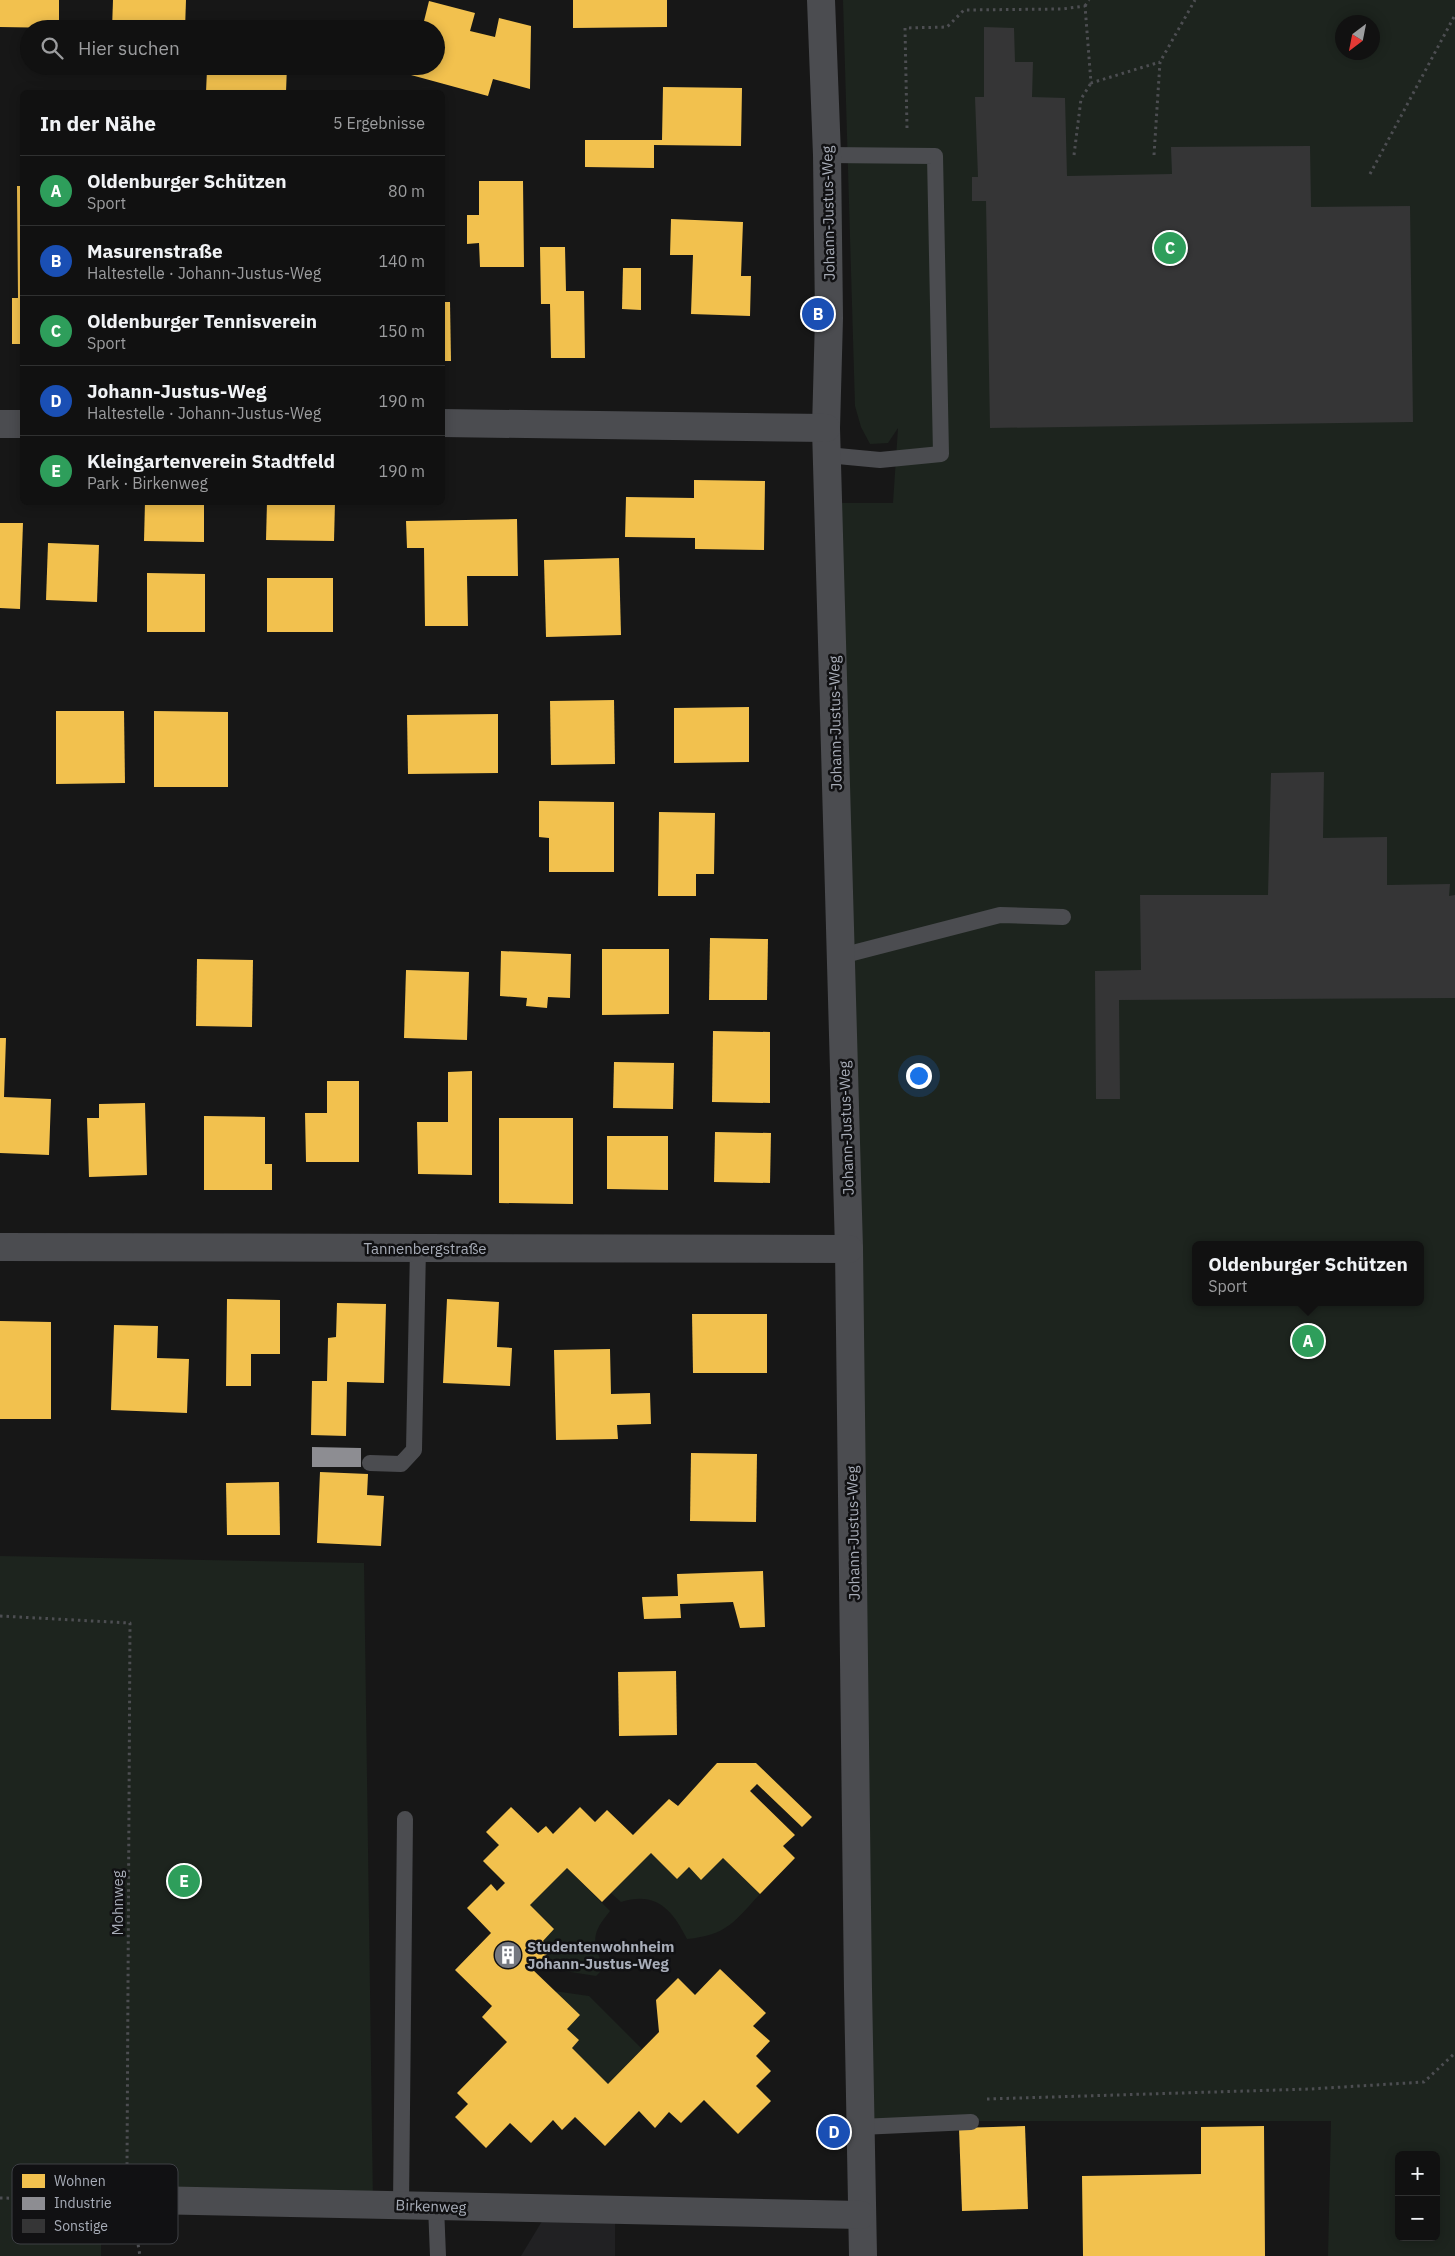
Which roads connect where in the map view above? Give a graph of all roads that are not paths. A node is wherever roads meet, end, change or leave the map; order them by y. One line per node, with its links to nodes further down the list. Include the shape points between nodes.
1 (821, 0): 2 (street, Johann-Justus-Weg)
2 (827, 155): 6 (street, Johann-Justus-Weg, via 829,318); 7 (lane, via 934,156 941,454 880,460)
3 (445, 423): 6 (street)
4 (0, 424): 5 (street)
5 (20, 424)
6 (826, 428): 7 (street, Johann-Justus-Weg)
7 (827, 455): 9 (street, Johann-Justus-Weg)
8 (1063, 917): 9 (lane, via 1000,916)
9 (841, 956): 12 (street, Johann-Justus-Weg)
10 (0, 1247): 11 (street, Tannenbergstraße)
11 (418, 1248): 12 (street, Tannenbergstraße); 13 (lane, via 414,1450 401,1464)
12 (849, 1249): 16 (street, Johann-Justus-Weg)
13 (370, 1463)
14 (405, 1819): 18 (lane)
15 (971, 2122): 16 (lane)
16 (860, 2127): 20 (street, Johann-Justus-Weg)
17 (178, 2201): 18 (street, Birkenweg)
18 (401, 2205): 19 (street, Birkenweg)
19 (436, 2206): 20 (street, Birkenweg); 21 (lane)
20 (862, 2215): 22 (street, Johann-Justus-Weg)
21 (438, 2256)
22 (863, 2256)

